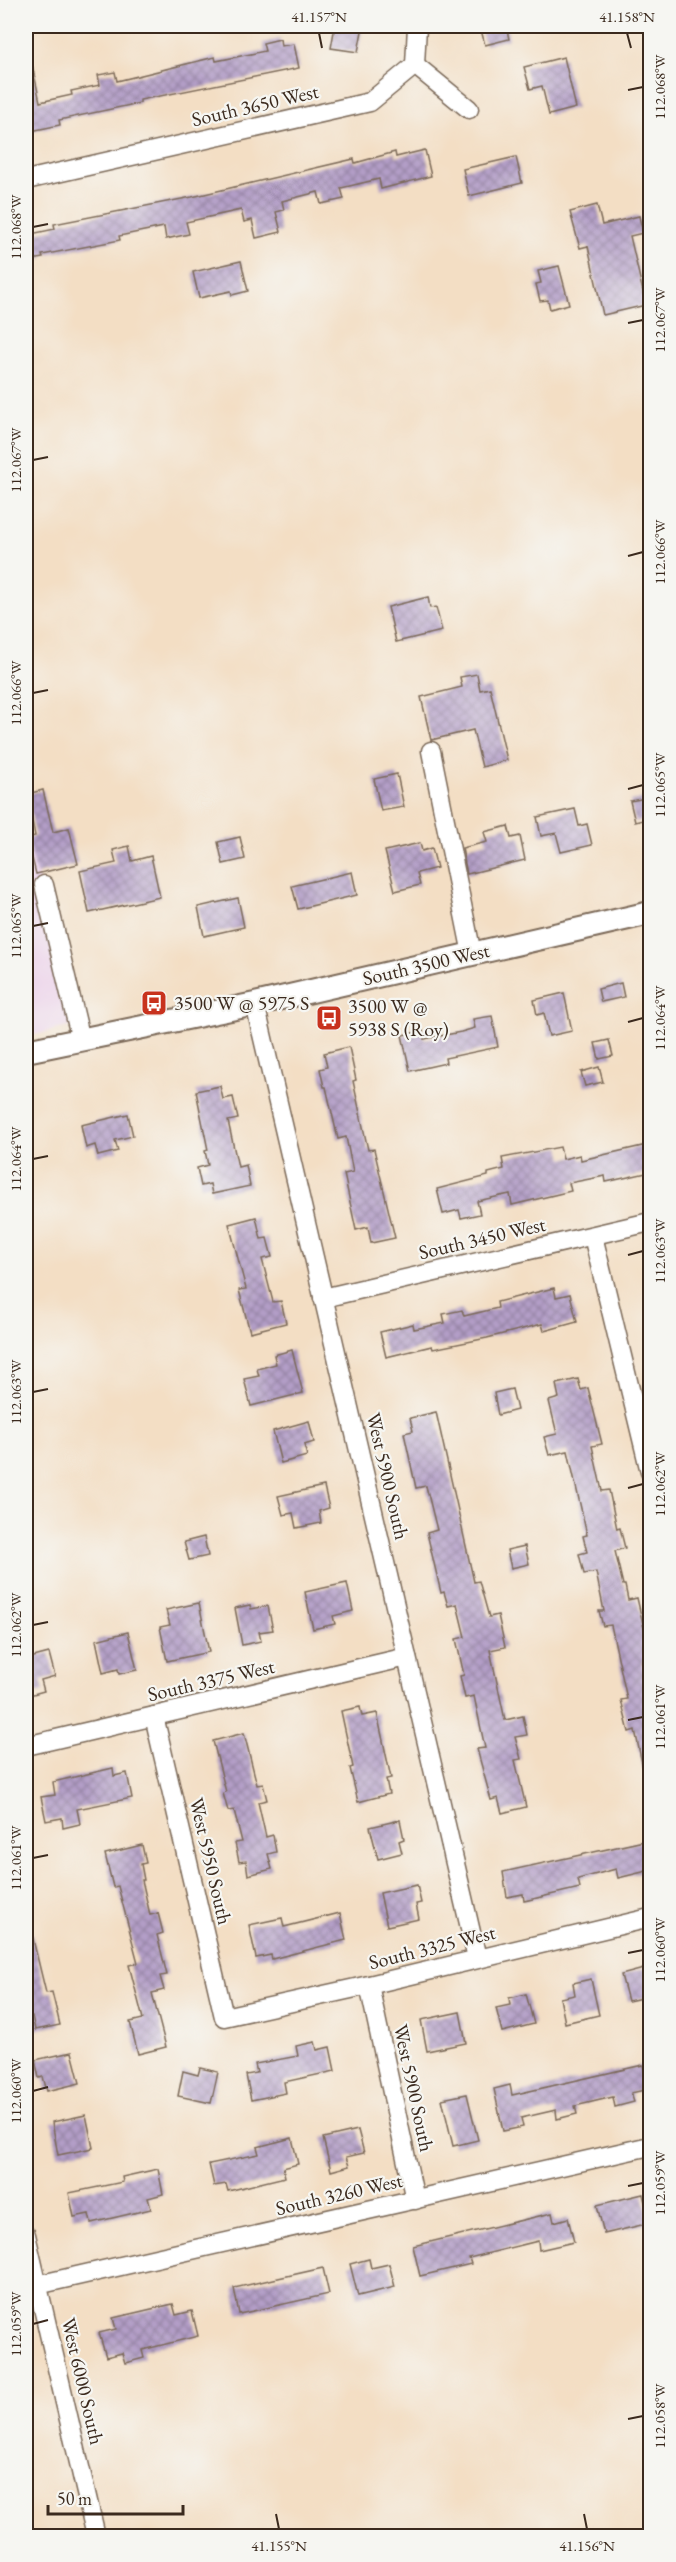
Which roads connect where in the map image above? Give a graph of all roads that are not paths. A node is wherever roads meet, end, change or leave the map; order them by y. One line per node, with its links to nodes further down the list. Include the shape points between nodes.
1 (417, 26): 2 (street)
2 (415, 65): 3 (street); 4 (street, South 3650 West, via 370,102)
3 (469, 108)
4 (26, 180)
5 (431, 751): 8 (street)
6 (44, 885): 10 (street)
7 (651, 912): 8 (main road, South 3500 West)
8 (472, 954): 9 (main road, South 3500 West)
9 (255, 1004): 10 (main road, South 3500 West); 14 (street, West 5900 South)
10 (81, 1040): 11 (main road, South 3500 West)
11 (26, 1052)
12 (651, 1222): 13 (street, South 3450 West)
13 (593, 1236): 14 (street, South 3450 West); 15 (street)
14 (323, 1298): 16 (street, West 5900 South)
15 (651, 1472)
16 (407, 1657): 17 (street, South 3375 West); 20 (street, West 5900 South)
17 (154, 1716): 18 (street, South 3375 West); 22 (street, West 5950 South)
18 (26, 1746)
19 (651, 1918): 20 (street, South 3325 West)
20 (477, 1958): 21 (street, South 3325 West)
21 (369, 1985): 22 (street, South 3325 West); 24 (street, West 5900 South)
22 (224, 2017)
23 (651, 2146): 24 (street, South 3260 West)
24 (415, 2199): 26 (street, South 3260 West)
25 (26, 2235): 26 (street, West 6000 South)
26 (37, 2285): 27 (street, West 6000 South)
27 (96, 2536)

